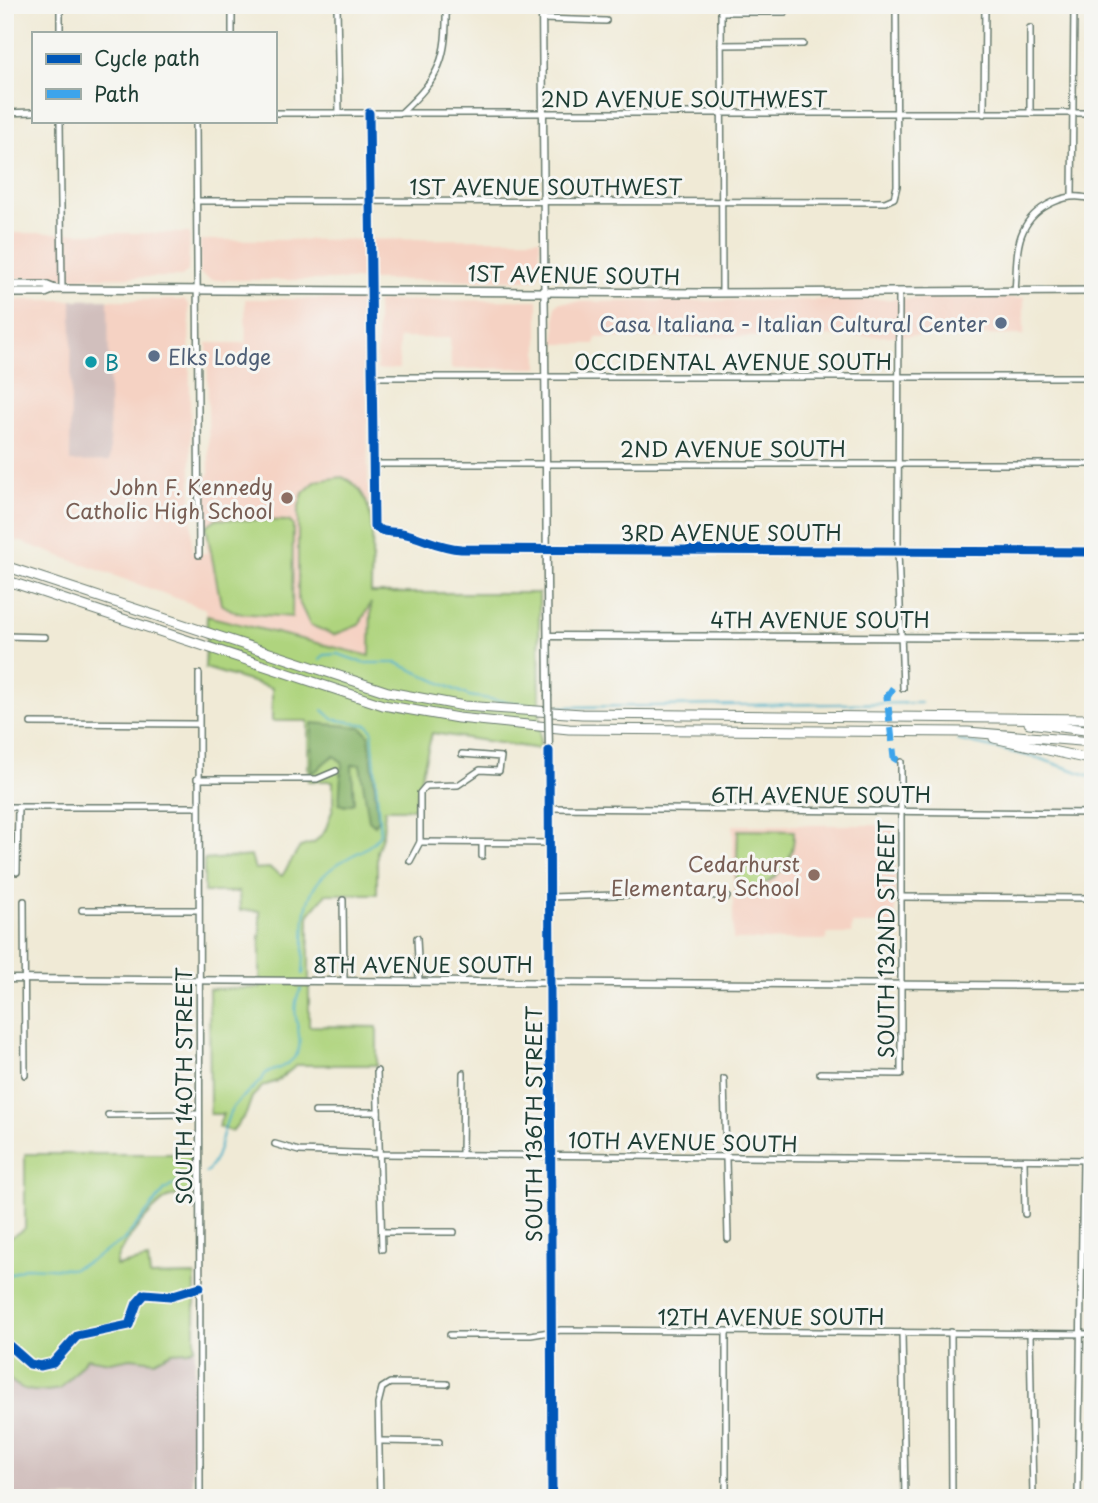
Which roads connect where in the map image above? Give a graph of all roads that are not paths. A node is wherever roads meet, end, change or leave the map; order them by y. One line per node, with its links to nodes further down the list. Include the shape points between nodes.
1 (60, 5): 14 (street)
2 (232, 5): 15 (street)
3 (337, 5): 21 (street)
4 (446, 5): 23 (street, via 440,68)
5 (542, 5): 11 (street, SOUTH 136TH STREET)
6 (896, 5): 24 (street)
7 (985, 5): 30 (street)
8 (1074, 5): 26 (street)
9 (721, 9): 10 (street); 17 (street)
10 (785, 12)
11 (542, 19): 12 (street); 28 (street, SOUTH 136TH STREET)
12 (606, 21)
13 (1030, 28): 25 (street)
14 (60, 32)
15 (232, 32)
16 (803, 44): 17 (street)
17 (721, 45): 29 (street)
18 (5, 113): 19 (street)
19 (32, 113)
20 (276, 113): 21 (street, 2ND AVENUE SOUTHWEST)
21 (339, 113): 22 (street, 2ND AVENUE SOUTHWEST)
22 (369, 113): 23 (street, 2ND AVENUE SOUTHWEST); 36 (street)
23 (401, 113): 28 (street, 2ND AVENUE SOUTHWEST)
24 (897, 113): 29 (street, 2ND AVENUE SOUTHWEST); 30 (street, 2ND AVENUE SOUTHWEST); 38 (street, 1ST AVENUE SOUTHWEST, via 894,198 885,202)
25 (1030, 113): 26 (street, 2ND AVENUE SOUTHWEST); 30 (street, 2ND AVENUE SOUTHWEST)
26 (1074, 113): 27 (street, 2ND AVENUE SOUTHWEST); 33 (street)
27 (1093, 113)
28 (543, 114): 29 (street, 2ND AVENUE SOUTHWEST); 37 (street, SOUTH 136TH STREET)
29 (721, 114): 38 (street)
30 (984, 114)
31 (60, 122): 40 (street)
32 (196, 122): 35 (street)
33 (1072, 195): 34 (street); 44 (street, via 1050,205 1027,224 1019,245)
34 (1093, 200)
35 (196, 201): 36 (street, 1ST AVENUE SOUTHWEST); 41 (street)
36 (369, 202): 37 (street, 1ST AVENUE SOUTHWEST); 43 (street)
37 (544, 202): 38 (street, 1ST AVENUE SOUTHWEST); 42 (street, SOUTH 136TH STREET)
38 (721, 202): 48 (street)
39 (5, 285): 40 (main road, 1ST AVENUE SOUTH)
40 (58, 289): 41 (main road, 1ST AVENUE SOUTH); 47 (main road, 1ST AVENUE SOUTH)
41 (196, 290): 43 (main road, 1ST AVENUE SOUTH); 60 (street)
42 (546, 290): 43 (main road, 1ST AVENUE SOUTH); 48 (main road, 1ST AVENUE SOUTH); 51 (street, SOUTH 136TH STREET)
43 (371, 291): 50 (street)
44 (1015, 291): 45 (main road, 1ST AVENUE SOUTH); 46 (main road, 1ST AVENUE SOUTH)
45 (1093, 291)
46 (899, 292): 48 (main road, 1ST AVENUE SOUTH); 49 (street)
47 (5, 293)
48 (722, 293)
49 (899, 376): 51 (street, OCCIDENTAL AVENUE SOUTH); 52 (street, OCCIDENTAL AVENUE SOUTH); 55 (street)
50 (372, 377): 51 (street, OCCIDENTAL AVENUE SOUTH); 54 (street)
51 (546, 377): 53 (street, SOUTH 136TH STREET)
52 (1093, 377)
53 (547, 463): 54 (street, 2ND AVENUE SOUTH); 55 (street, 2ND AVENUE SOUTH); 57 (street, SOUTH 136TH STREET)
54 (374, 464): 57 (street, 3RD AVENUE SOUTH, via 374,526 446,548)
55 (898, 464): 56 (street, 2ND AVENUE SOUTH); 58 (street)
56 (1093, 464)
57 (546, 549): 58 (street, 3RD AVENUE SOUTH); 66 (street, SOUTH 136TH STREET)
58 (898, 550): 59 (street, 3RD AVENUE SOUTH); 68 (street)
59 (1093, 552)
60 (199, 555)
61 (5, 560): 64 (highway)
62 (5, 566): 64 (highway)
63 (5, 582): 77 (highway, via 383,705 458,718 569,729)
64 (85, 592): 72 (highway, via 388,692 464,706 596,714)
65 (5, 636): 67 (street)
66 (548, 636): 68 (street, 4TH AVENUE SOUTH); 87 (street, SOUTH 136TH STREET, bridge)
67 (45, 637)
68 (901, 637): 69 (street, 4TH AVENUE SOUTH); 71 (street)
69 (1093, 638)
70 (199, 674): 75 (street, SOUTH 140TH STREET)
71 (903, 688)
72 (963, 717): 73 (highway); 76 (highway)
73 (1093, 719)
74 (31, 723): 75 (street)
75 (197, 724): 83 (street, SOUTH 140TH STREET)
76 (1093, 731)
77 (968, 732): 78 (highway); 80 (highway)
78 (1093, 742)
79 (462, 754): 90 (street, via 501,757 499,771 481,770 458,785 426,786 420,793)
80 (1093, 760)
81 (901, 762): 88 (street, SOUTH 132ND STREET)
82 (336, 771): 83 (street, via 317,779)
83 (197, 779): 86 (street, SOUTH 140TH STREET)
84 (5, 807): 85 (street)
85 (18, 807): 86 (street); 95 (street)
86 (197, 807): 103 (street, SOUTH 140TH STREET)
87 (549, 808): 88 (street, 6TH AVENUE SOUTH); 92 (street, SOUTH 136TH STREET)
88 (900, 810): 89 (street, 6TH AVENUE SOUTH); 98 (street, SOUTH 132ND STREET)
89 (1093, 813)
90 (419, 842): 91 (street); 94 (street)
91 (482, 843): 92 (street); 93 (street)
92 (550, 843): 96 (street, SOUTH 136TH STREET)
93 (482, 856)
94 (410, 861)
95 (17, 872)
96 (550, 897): 97 (street, via 684,893); 110 (street, SOUTH 136TH STREET)
97 (727, 897)
98 (901, 897): 99 (street); 111 (street, SOUTH 132ND STREET)
99 (1093, 898)
100 (343, 900): 108 (street)
101 (24, 901): 106 (street)
102 (82, 910): 103 (street)
103 (198, 910): 107 (street, SOUTH 140TH STREET)
104 (417, 937): 109 (street)
105 (5, 979): 106 (street, 8TH AVENUE SOUTH)
106 (25, 979): 107 (street, 8TH AVENUE SOUTH); 116 (street)
107 (198, 980): 108 (street, 8TH AVENUE SOUTH); 120 (street, SOUTH 140TH STREET)
108 (344, 981): 109 (street, 8TH AVENUE SOUTH)
109 (419, 981): 110 (street, 8TH AVENUE SOUTH)
110 (550, 982): 111 (street, 8TH AVENUE SOUTH); 125 (street, SOUTH 136TH STREET)
111 (902, 985): 112 (street, 8TH AVENUE SOUTH); 115 (street, SOUTH 132ND STREET, via 901,1074)
112 (1093, 986)
113 (377, 1071): 119 (street)
114 (463, 1073): 124 (street)
115 (820, 1073)
116 (26, 1075)
117 (724, 1079): 126 (street)
118 (315, 1112): 119 (street)
119 (379, 1112): 123 (street)
120 (199, 1114): 121 (street); 146 (street, SOUTH 140TH STREET)
121 (108, 1115)
122 (275, 1144): 123 (street, 10TH AVENUE SOUTH, via 299,1151)
123 (380, 1154): 124 (street, 10TH AVENUE SOUTH); 131 (street)
124 (462, 1155): 125 (street, 10TH AVENUE SOUTH)
125 (551, 1155): 126 (street, 10TH AVENUE SOUTH); 135 (street, SOUTH 136TH STREET)
126 (727, 1157): 127 (street, 10TH AVENUE SOUTH); 133 (street)
127 (1024, 1160): 128 (street, 10TH AVENUE SOUTH); 130 (street)
128 (1083, 1160): 129 (street, 10TH AVENUE SOUTH); 140 (street)
129 (1093, 1160)
130 (1025, 1214)
131 (382, 1232): 132 (street); 134 (street)
132 (454, 1232)
133 (729, 1239)
134 (382, 1250)
135 (551, 1331): 136 (street, 12TH AVENUE SOUTH); 142 (street, 12TH AVENUE SOUTH); 148 (street, SOUTH 136TH STREET)
136 (726, 1331): 137 (street, 12TH AVENUE SOUTH); 149 (street)
137 (902, 1332): 138 (street, 12TH AVENUE SOUTH); 150 (street)
138 (951, 1332): 139 (street, 12TH AVENUE SOUTH); 151 (street)
139 (1030, 1333): 140 (street, 12TH AVENUE SOUTH); 152 (street)
140 (1080, 1334): 141 (street, 12TH AVENUE SOUTH); 153 (street)
141 (1093, 1334)
142 (450, 1335)
143 (447, 1384): 144 (street, via 390,1384 382,1388 378,1404)
144 (381, 1441): 145 (street); 147 (street)
145 (439, 1442)
146 (200, 1498)
147 (380, 1498)
148 (552, 1498)
149 (726, 1498)
150 (905, 1498)
151 (952, 1498)
152 (1032, 1498)
153 (1079, 1498)

